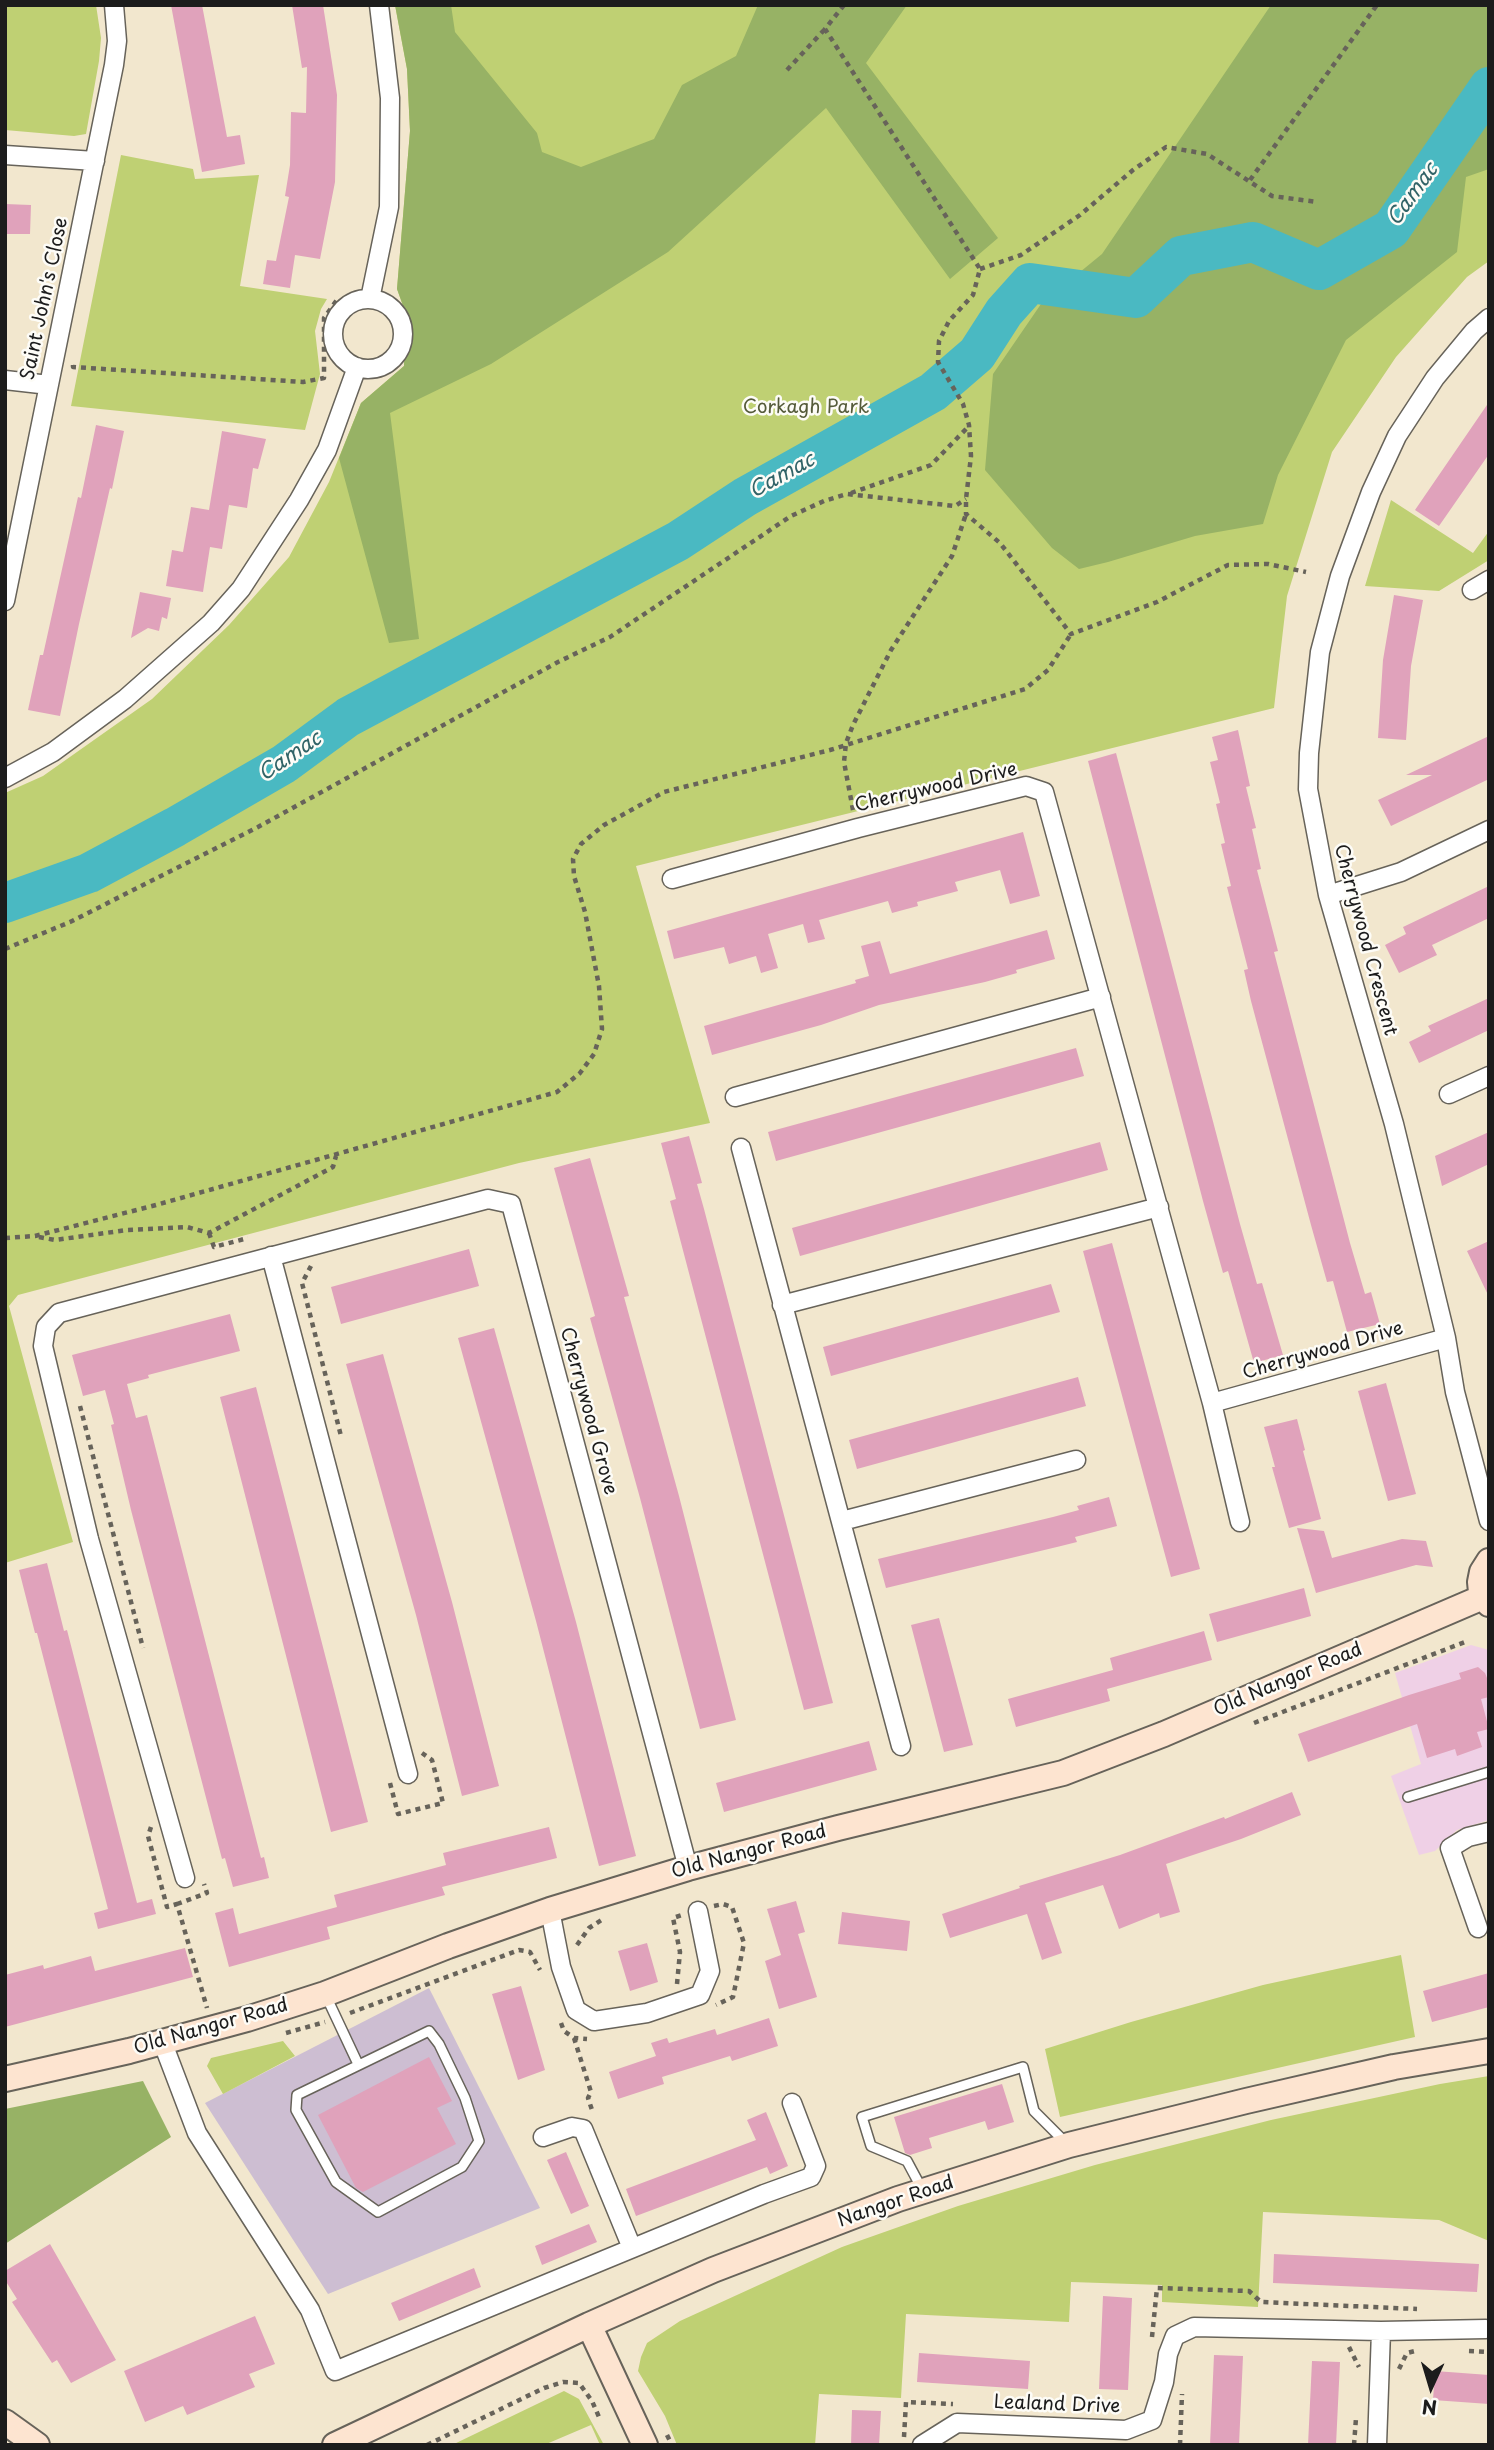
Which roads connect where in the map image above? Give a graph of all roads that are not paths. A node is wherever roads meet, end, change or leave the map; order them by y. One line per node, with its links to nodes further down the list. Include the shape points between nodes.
1 (114, 5): 4 (street, Saint John's Close, via 117,41)
2 (379, 5): 5 (street, via 390,98 389,207)
3 (5, 155): 4 (street)
4 (95, 161): 9 (street, Saint John's Close)
5 (370, 299): 7 (street, via 349,305 336,322 335,343); 7 (street, via 395,311 402,344 389,362)
6 (1489, 318): 16 (street, Cherrywood Crescent, via 1435,378 1397,436 1340,576 1321,652 1309,753 1308,789)
7 (357, 367): 13 (street, via 327,450 241,589 211,623 125,699 53,752)
8 (5, 380): 9 (street)
9 (49, 384): 12 (street, Saint John's Close)
10 (1489, 580): 11 (street)
11 (1472, 590)
12 (5, 601)
13 (5, 778)
14 (1489, 830): 16 (street, via 1401,872)
15 (673, 879): 17 (street, Cherrywood Drive, via 1026,786 1044,792 1052,813)
16 (1328, 895): 25 (street, Cherrywood Crescent, via 1394,1124)
17 (1101, 997): 20 (street); 22 (street, Cherrywood Drive)
18 (1489, 1076): 19 (street)
19 (1449, 1094)
20 (735, 1097)
21 (741, 1148): 24 (street)
22 (1159, 1207): 24 (street); 26 (street, Cherrywood Drive)
23 (271, 1256): 35 (street); 38 (street, Cherrywood Grove, via 488,1199 510,1205); 39 (street, Cherrywood Grove, via 59,1313 46,1327 43,1346 89,1539)
24 (782, 1305): 28 (street)
25 (1446, 1338): 26 (street, Cherrywood Drive); 29 (street, Cherrywood Crescent, via 1455,1392)
26 (1212, 1403): 30 (street, Cherrywood Drive)
27 (1076, 1460): 28 (street)
28 (842, 1521): 33 (street)
29 (1489, 1521)
30 (1240, 1522)
31 (1489, 1561): 32 (street, via 1480,1582)
32 (1486, 1601): 38 (street, Old Nangor Road, via 1406,1629 1063,1773)
33 (901, 1746)
34 (1489, 1772): 36 (lane)
35 (408, 1774)
36 (1408, 1797)
37 (1489, 1832): 42 (street, via 1450,1847)
38 (688, 1868): 40 (street, Old Nangor Road)
39 (185, 1878)
40 (550, 1910): 41 (street, via 561,1967 576,2010 594,2021 647,2013 700,1995 710,1972); 43 (street, Old Nangor Road)
41 (698, 1911)
42 (1478, 1928)
43 (325, 1994): 44 (street, Old Nangor Road); 46 (lane)
44 (162, 2041): 47 (street, Old Nangor Road); 52 (street, via 197,2133 310,2309 335,2371)
45 (1489, 2051): 50 (street, Nangor Road, via 1394,2067)
46 (358, 2064): 46 (lane, via 297,2095 296,2110 336,2182 378,2212 462,2167 479,2141 465,2098 429,2031)
47 (5, 2079)
48 (792, 2103): 52 (street, via 816,2166 811,2177)
49 (543, 2137): 52 (street, via 572,2127 583,2129)
50 (1069, 2145): 51 (street, Nangor Road); 51 (lane, via 1034,2111 1023,2067 862,2117 871,2146 907,2161)
51 (922, 2191): 53 (street, Nangor Road, via 713,2270)
52 (632, 2248)
53 (589, 2325): 58 (street, Nangor Road); 59 (street)
54 (1486, 2329): 55 (street, Lealand Drive)
55 (1381, 2331): 60 (street, Lealand Drive, via 1194,2327 1175,2336 1152,2420 1126,2430 957,2423); 61 (street)
56 (5, 2422): 57 (street)
57 (37, 2445)
58 (335, 2445)
59 (645, 2445)
60 (922, 2445)
61 (1377, 2445)

